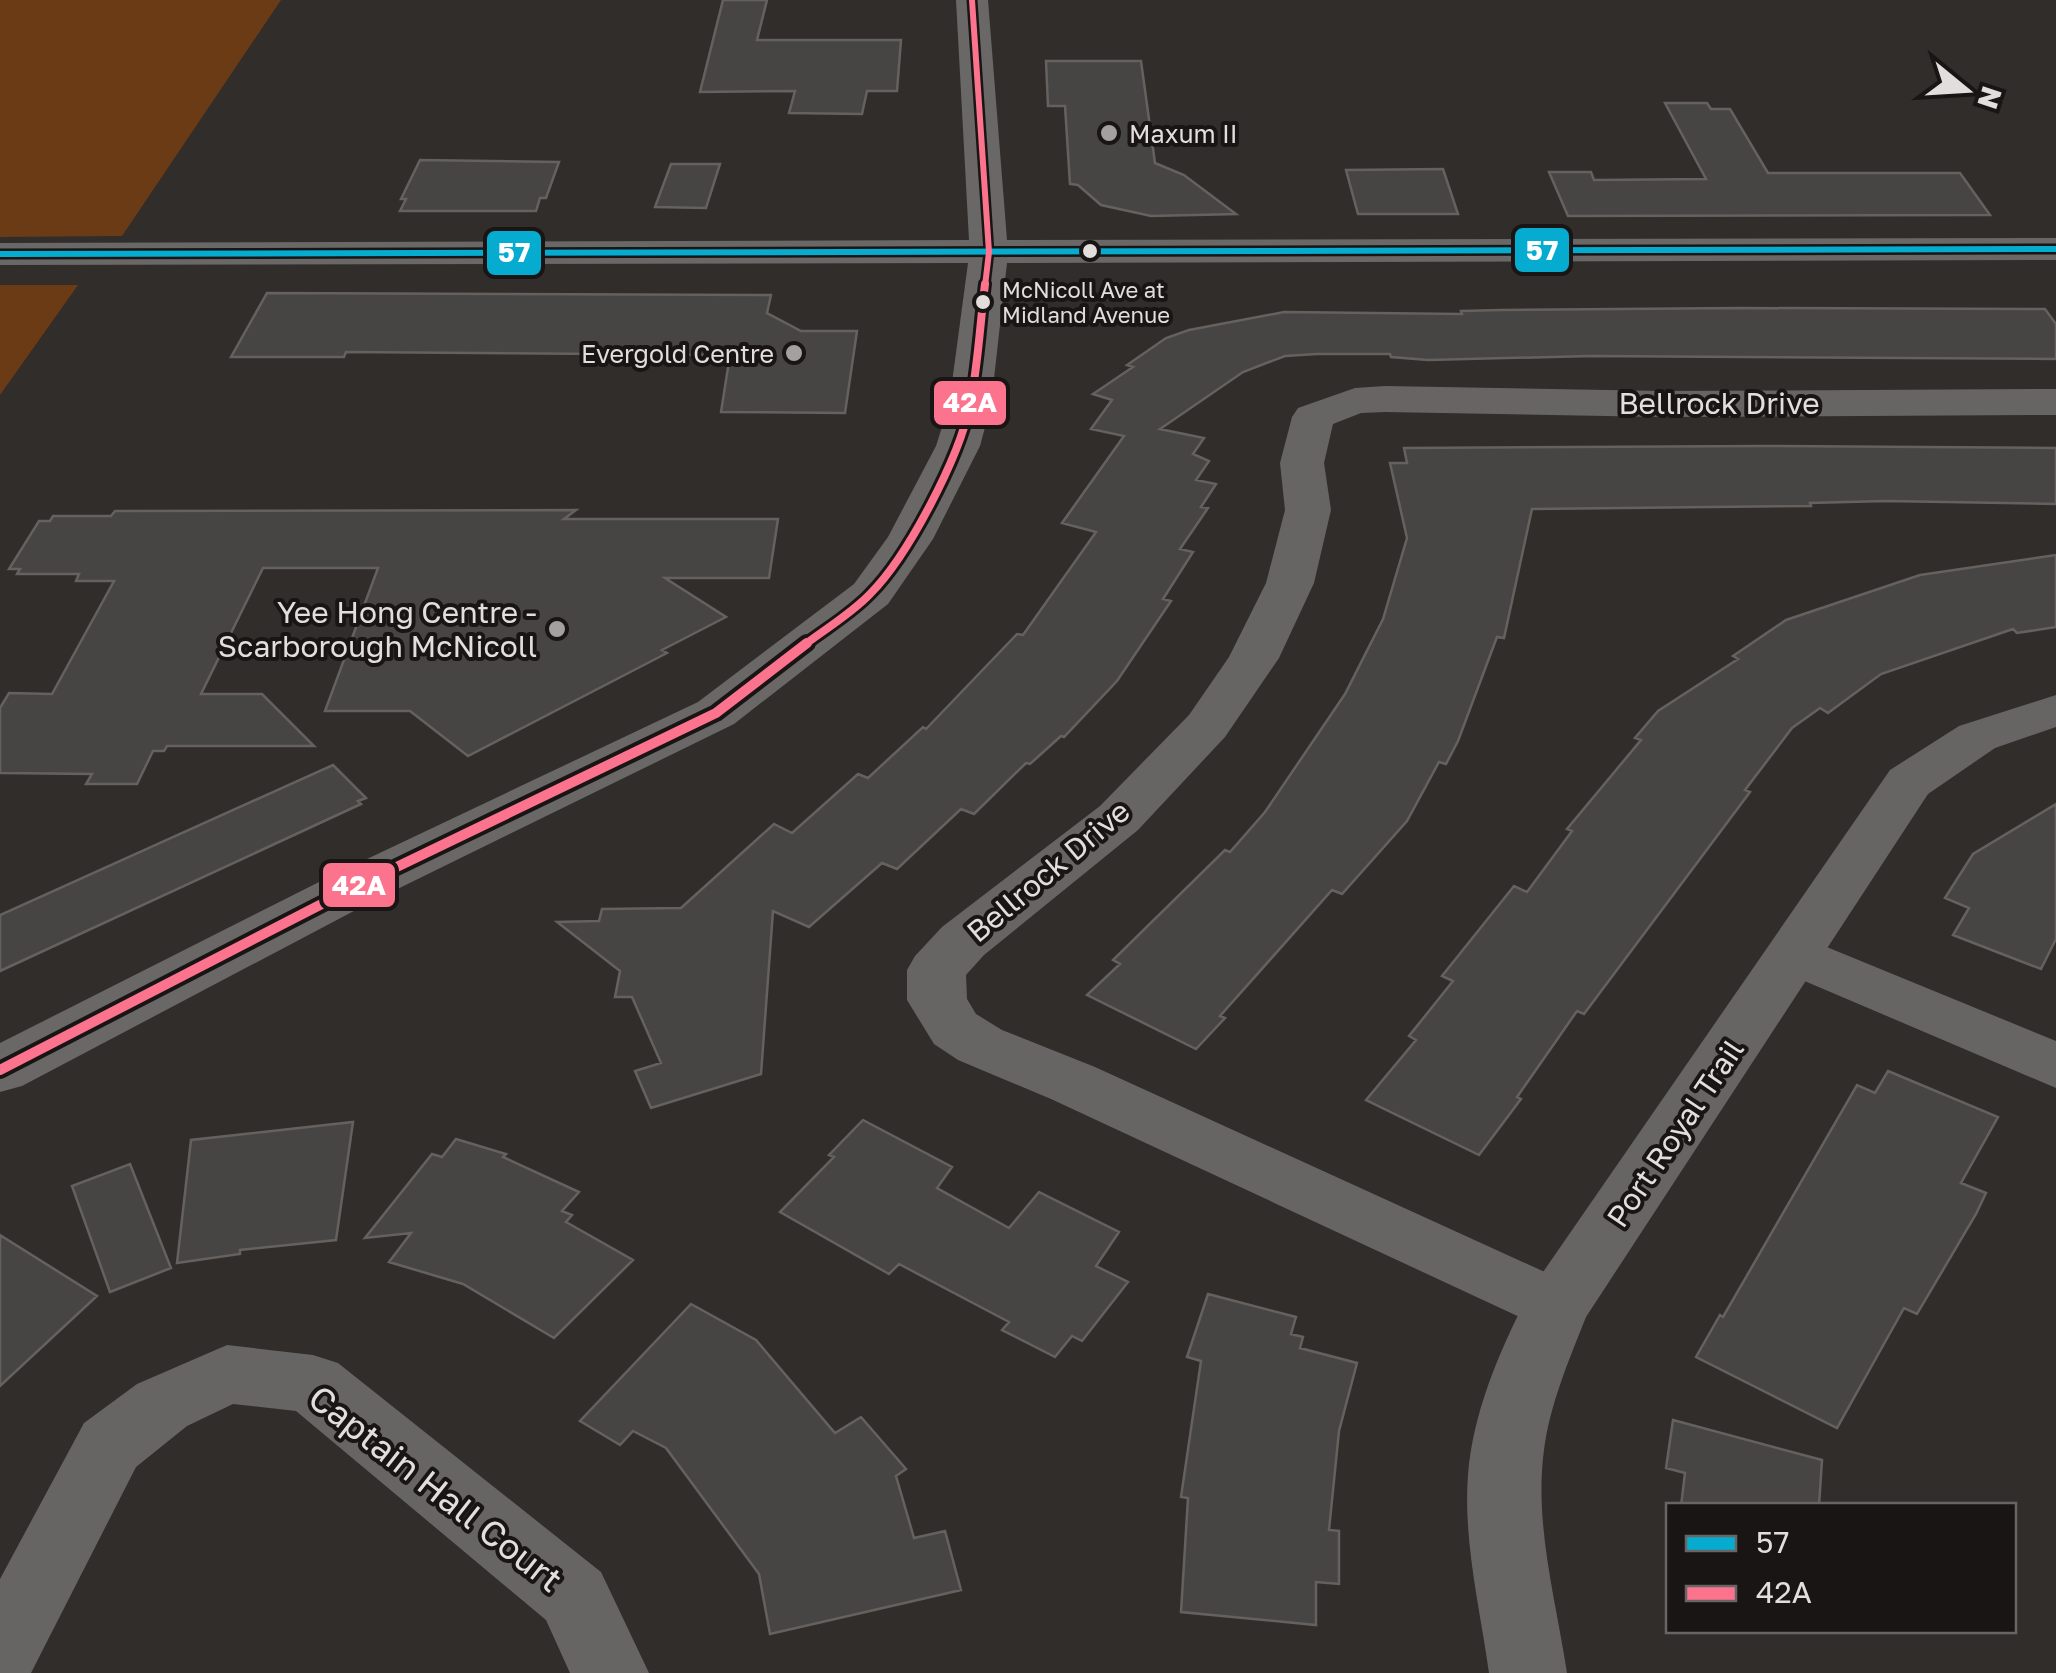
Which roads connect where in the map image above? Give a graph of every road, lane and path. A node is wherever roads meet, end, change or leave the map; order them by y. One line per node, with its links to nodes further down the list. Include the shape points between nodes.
1 (972, 0): 3 (main road)
2 (2056, 249): 3 (main road)
3 (989, 252): 4 (main road); 9 (main road, via 970,405 958,446 910,540 871,594 716,712)
4 (0, 254)
5 (2056, 402): 10 (street, Bellrock Drive, via 1385,399 1355,401 1314,417 1302,463 1304,528 1290,583 1254,658 1207,726 1119,818 963,941 936,970 937,1000 955,1029 980,1045)
6 (2056, 710): 7 (street, Port Royal Trail, via 1977,737 1908,782)
7 (1795, 954): 8 (street); 10 (street, Port Royal Trail)
8 (2056, 1066)
9 (0, 1070)
10 (1556, 1307): 13 (street, Port Royal Trail, via 1517,1402 1506,1454 1505,1502)
11 (0, 1655): 12 (street, Captain Hall Court, via 110,1445 162,1404 227,1374 313,1384 574,1596)
12 (610, 1673)
13 (1528, 1673)

